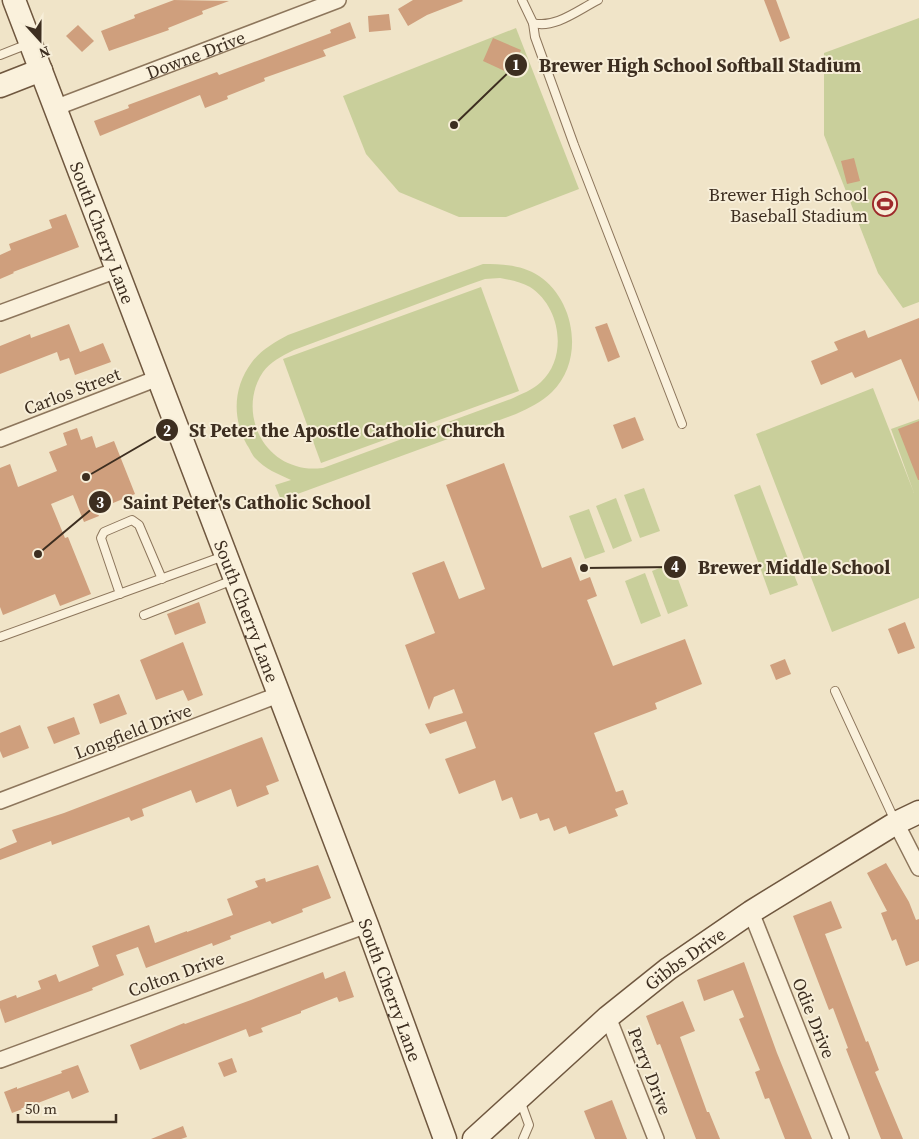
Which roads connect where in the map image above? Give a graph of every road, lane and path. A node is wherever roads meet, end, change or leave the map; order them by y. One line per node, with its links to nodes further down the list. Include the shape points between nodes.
1 (14, 0): 6 (street, South Cherry Lane)
2 (338, 0): 10 (street, Downe Drive, via 65,104)
3 (522, 0): 5 (lane)
4 (598, 0): 5 (lane, via 550,24)
5 (533, 23): 14 (lane, via 535,37 574,145)
6 (30, 43): 7 (lane); 8 (street, South Cherry Lane)
7 (0, 55)
8 (41, 70): 9 (street); 10 (street, South Cherry Lane)
9 (0, 86)
10 (56, 111): 11 (street, South Cherry Lane)
11 (117, 270): 12 (street); 13 (street, South Cherry Lane)
12 (0, 313)
13 (158, 378): 15 (street, Carlos Street); 16 (street, South Cherry Lane)
14 (682, 424)
15 (0, 439)
16 (226, 556): 17 (lane); 18 (street, South Cherry Lane)
17 (162, 579): 19 (lane); 19 (lane, via 139,525 132,520 104,532 101,538)
18 (235, 579): 20 (lane); 23 (street, South Cherry Lane)
19 (120, 594): 21 (lane)
20 (144, 615)
21 (0, 637)
22 (835, 691): 26 (lane)
23 (278, 695): 24 (street, Longfield Drive); 29 (street, South Cherry Lane)
24 (0, 801)
25 (919, 812): 26 (street, Gibbs Drive)
26 (896, 823): 27 (street); 28 (street, Gibbs Drive)
27 (919, 868)
28 (751, 912): 30 (street, Gibbs Drive, via 668,969); 37 (street, Odie Drive)
29 (366, 925): 31 (street, Colton Drive); 34 (street, South Cherry Lane)
30 (608, 1017): 32 (street, Gibbs Drive); 36 (street, Perry Drive)
31 (0, 1060)
32 (519, 1098): 33 (street, Gibbs Drive); 35 (lane, via 529,1125)
33 (484, 1133)
34 (446, 1139)
35 (522, 1139)
36 (656, 1139)
37 (841, 1139)

